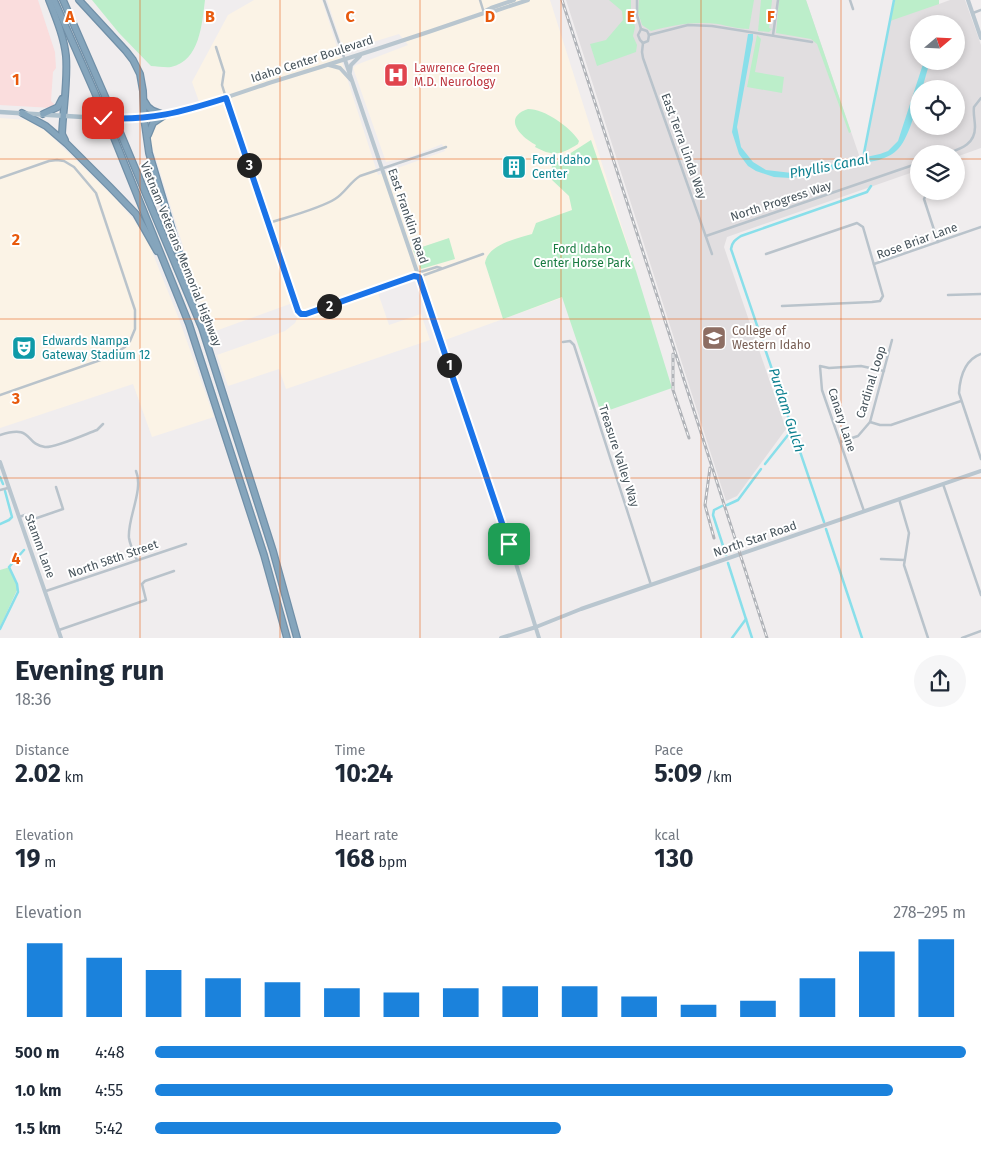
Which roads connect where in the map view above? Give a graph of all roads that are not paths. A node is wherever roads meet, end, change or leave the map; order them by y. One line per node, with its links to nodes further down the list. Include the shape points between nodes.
1 (50, 0): 29 (highway, via 65,49)
2 (54, 0): 56 (highway, Vietnam Veterans Memorial Highway, bridge)
3 (64, 0): 60 (highway, Vietnam Veterans Memorial Highway, bridge)
4 (79, 0): 32 (highway, via 133,60 140,74)
5 (324, 0): 25 (street, East Franklin Road)
6 (480, 0): 15 (street)
7 (514, 0): 15 (main road, Idaho Center Boulevard)
8 (528, 0): 15 (main road, Idaho Center Boulevard)
9 (637, 0): 17 (street)
10 (778, 0): 19 (street)
11 (850, 0): 13 (street)
12 (968, 0): 16 (main road)
13 (853, 9)
14 (981, 10): 16 (street)
15 (484, 13): 24 (main road, Idaho Center Boulevard)
16 (972, 13): 20 (main road)
17 (641, 29): 18 (street, via 647,30); 22 (street, via 638,35)
18 (649, 35): 19 (street, via 688,26 712,26); 22 (street, via 648,41)
19 (773, 35): 21 (street)
20 (981, 38)
21 (812, 42)
22 (643, 43): 49 (street, East Terra Linda Way, via 643,58)
23 (216, 47): 30 (street, via 224,72 222,85)
24 (363, 54): 25 (main road, Idaho Center Boulevard); 27 (main road, via 351,65)
25 (345, 60): 26 (main road, Idaho Center Boulevard); 27 (main road, East Franklin Road)
26 (329, 65): 28 (main road, via 340,68); 30 (main road, Idaho Center Boulevard)
27 (350, 74): 28 (main road, East Franklin Road)
28 (352, 80): 44 (main road, East Franklin Road)
29 (64, 92): 35 (highway, via 58,107); 37 (highway)
30 (226, 98): 36 (main road, Idaho Center Boulevard); 47 (main road)
31 (981, 98): 41 (street, via 974,107 973,139)
32 (144, 99): 36 (highway, via 149,110); 38 (highway)
33 (0, 112): 34 (main road)
34 (22, 113): 35 (main road); 40 (highway, via 46,126)
35 (44, 114): 37 (main road)
36 (165, 115): 38 (main road, Idaho Center Boulevard); 39 (highway, via 152,125)
37 (63, 116): 38 (main road); 40 (highway, via 62,134)
38 (144, 118): 39 (highway)
39 (147, 142): 60 (highway)
40 (67, 144): 56 (highway, via 136,214)
41 (965, 146)
42 (446, 147): 44 (street)
43 (910, 166): 49 (street, North Progress Way)
44 (382, 168): 47 (street, via 358,178 332,201); 55 (main road, East Franklin Road)
45 (0, 178): 65 (street, via 49,161 74,166 96,193 135,310 135,329 125,347 109,357)
46 (924, 200): 50 (street)
47 (268, 223): 55 (main road, via 301,314)
48 (981, 227): 50 (street, Rose Briar Lane)
49 (706, 236): 52 (street, East Terra Linda Way)
50 (938, 242): 54 (street, Rose Briar Lane)
51 (482, 254): 55 (street)
52 (712, 254)
53 (766, 254): 54 (street, via 857,223 863,227)
54 (874, 264): 59 (street, Rose Briar Lane, via 883,296 880,301)
55 (417, 276): 90 (main road, East Franklin Road)
56 (171, 277): 94 (highway, Vietnam Veterans Memorial Highway, via 264,555)
57 (981, 294): 58 (street)
58 (948, 295)
59 (782, 306)
60 (202, 328): 95 (highway, Vietnam Veterans Memorial Highway, via 273,551)
61 (892, 340): 64 (street, Cardinal Loop)
62 (563, 342): 87 (street, Treasure Valley Way, via 570,341 574,345)
63 (981, 354): 66 (street, via 971,359 963,372)
64 (884, 371): 67 (street, Cardinal Loop); 70 (street, Canary Lane, via 861,366 820,366 822,390)
65 (0, 395)
66 (960, 401): 67 (street, via 891,426); 71 (street)
67 (870, 422): 70 (street, Cardinal Loop, via 858,436)
68 (103, 424): 69 (street, via 97,430 47,447 23,432)
69 (0, 435)
70 (840, 442): 80 (street, Canary Lane)
71 (981, 458)
72 (0, 462): 76 (main road, Stamm Lane)
73 (136, 471): 84 (street, via 137,486 129,538)
74 (981, 471): 75 (main road, North Star Road)
75 (943, 484): 79 (main road, North Star Road); 89 (street)
76 (9, 487): 78 (street); 81 (main road, Stamm Lane)
77 (56, 487): 81 (street, via 63,509 34,519)
78 (0, 490)
79 (899, 499): 80 (main road, North Star Road); 85 (street, via 909,533)
80 (864, 512): 87 (main road, North Star Road)
81 (19, 517): 88 (main road, Stamm Lane)
82 (186, 544): 84 (street, North 58th Street)
83 (881, 559): 85 (street)
84 (137, 560): 88 (street, North 58th Street)
85 (904, 560): 98 (street)
86 (174, 571): 91 (street, via 142,584 146,600)
87 (651, 586): 90 (main road, North Star Road)
88 (46, 591): 91 (main road, Stamm Lane)
89 (981, 595)
90 (536, 627): 96 (main road, North Star Road); 97 (main road, East Franklin Road)
91 (58, 630): 93 (main road, Stamm Lane)
92 (981, 631): 99 (street)
93 (61, 638)
94 (287, 638)
95 (297, 638)
96 (501, 638)
97 (539, 638)
98 (928, 638)
99 (962, 638)

